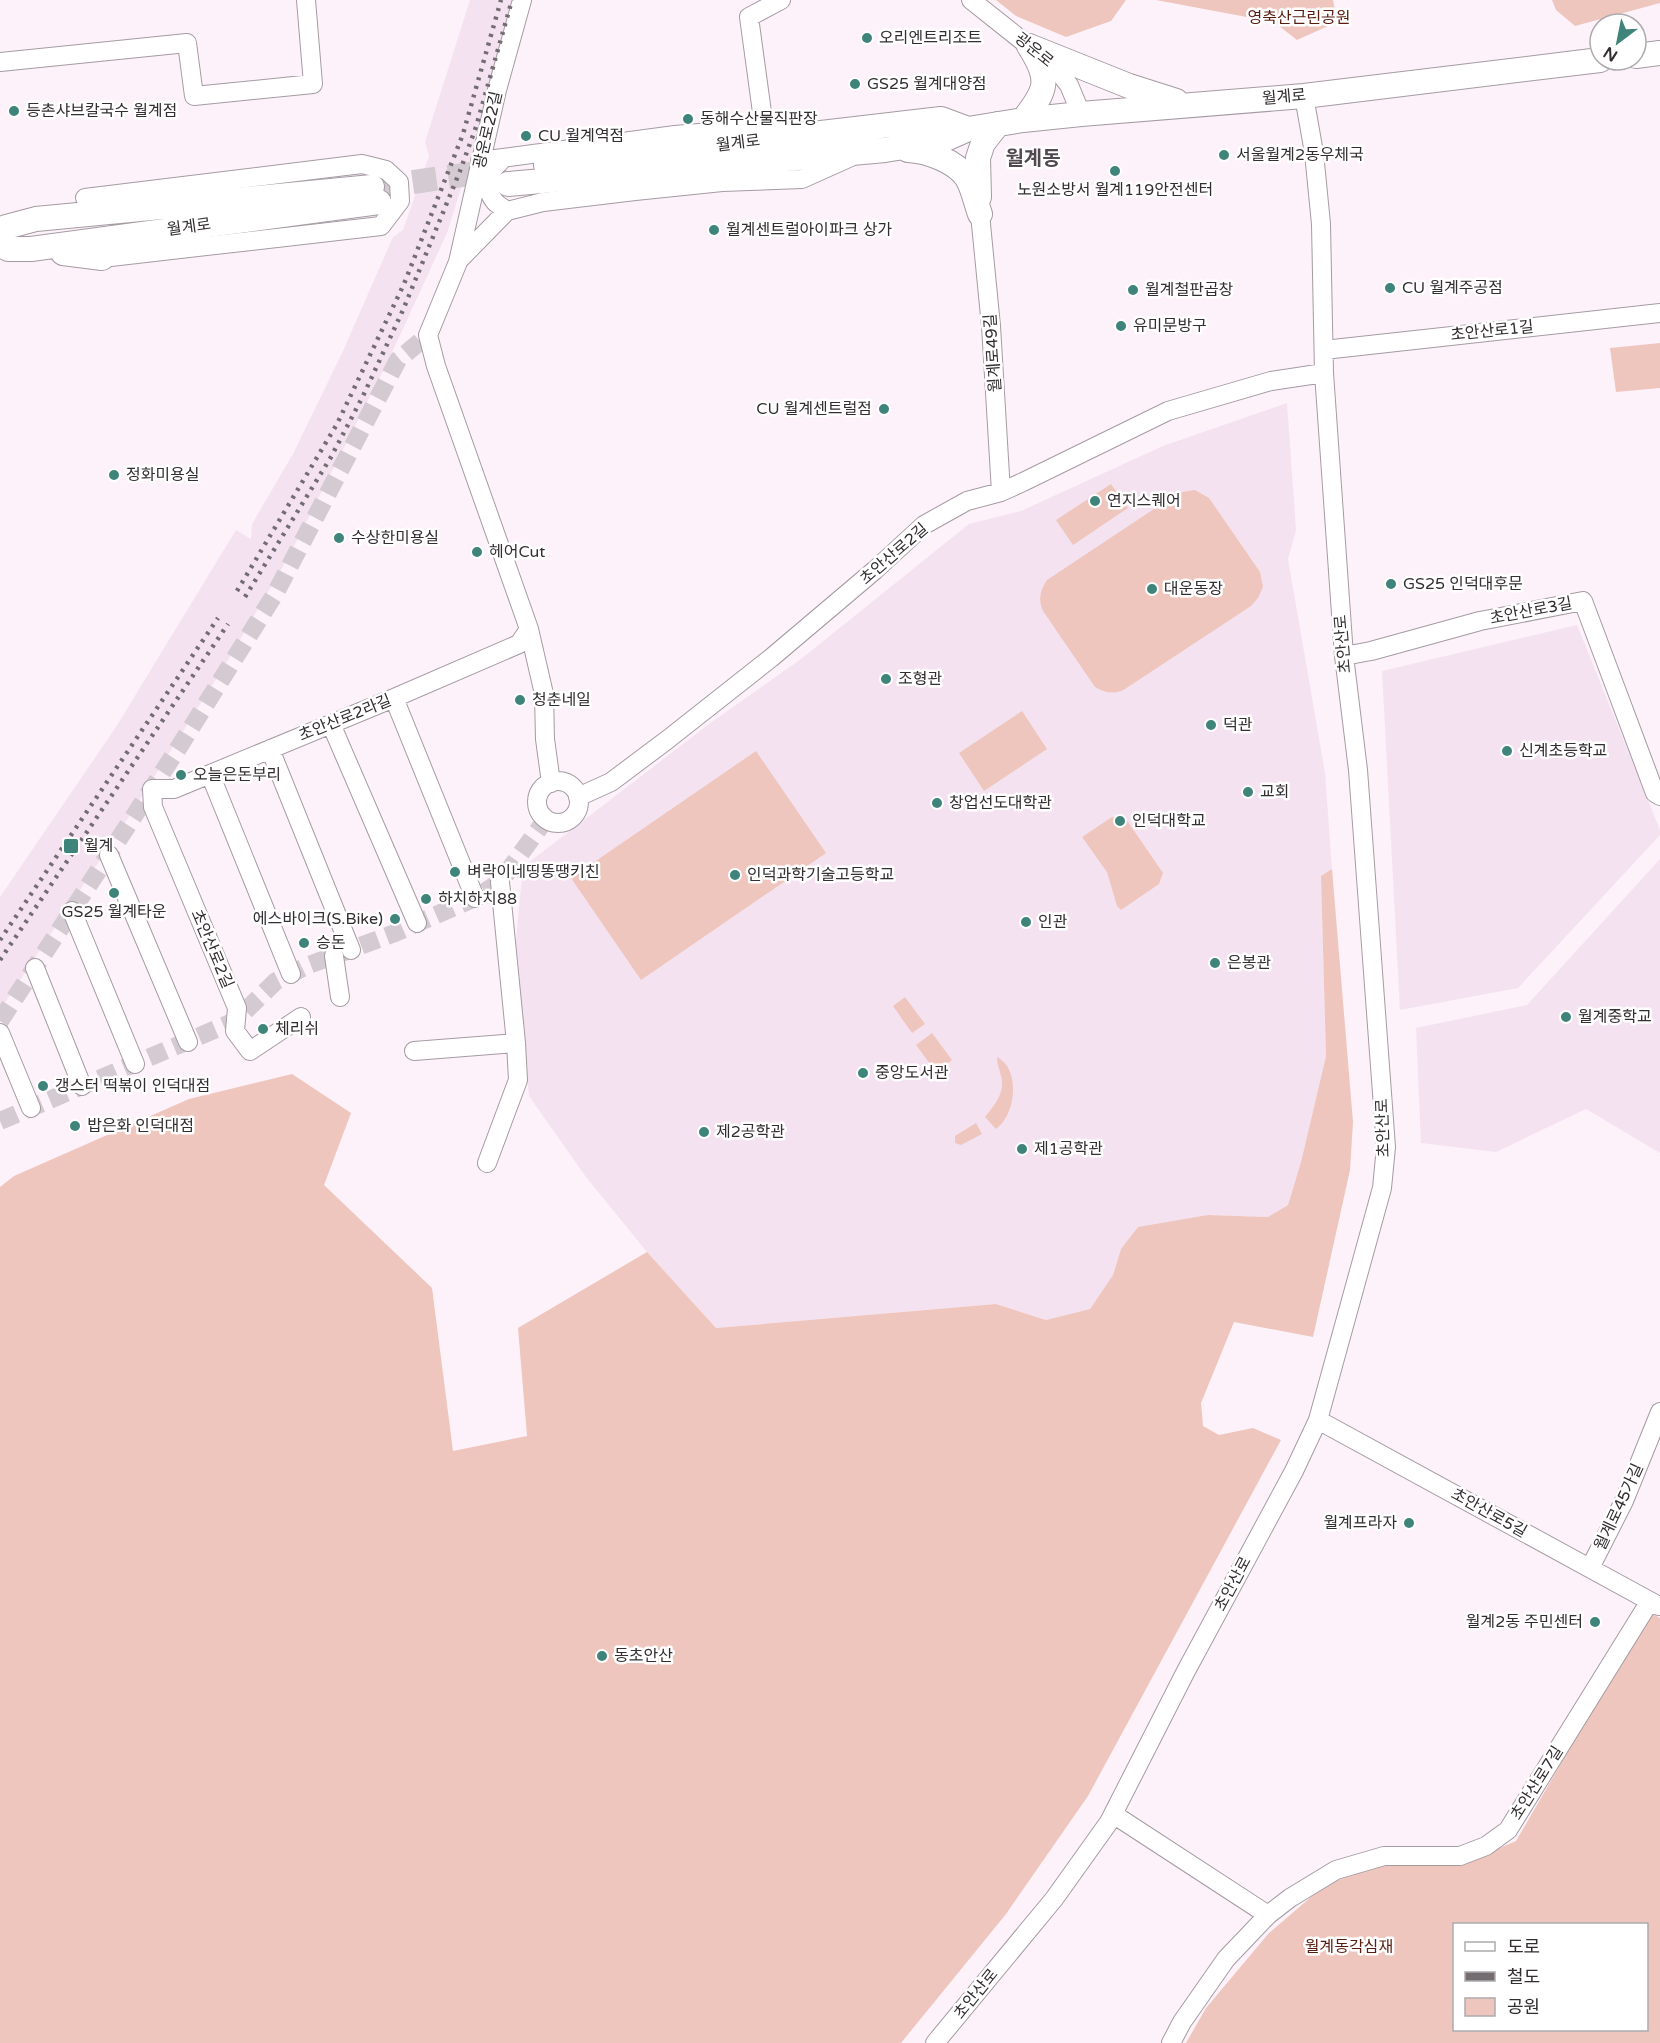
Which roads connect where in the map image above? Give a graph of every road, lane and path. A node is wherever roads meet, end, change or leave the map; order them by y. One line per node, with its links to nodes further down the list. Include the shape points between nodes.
1 (306, 0): 7 (street, via 313,84 194,96 187,43)
2 (522, 0): 15 (street, 광운로22길)
3 (781, 0): 13 (street, 월계로, via 749,16)
4 (971, 0): 5 (street, 광운로)
5 (1029, 46): 9 (main road, via 1152,95); 10 (street, 광운로, via 1054,66 1069,85); 11 (main road, via 1043,70 1043,89)
6 (1588, 61): 8 (main road, 월계로)
7 (0, 62)
8 (1304, 96): 9 (main road, 월계로); 27 (street, 초안산로, via 1321,224)
9 (1190, 105): 10 (main road, 월계로)
10 (1081, 114): 11 (main road, 월계로)
11 (1023, 120): 12 (main road, 월계로)
12 (998, 124): 14 (main road, 월계로, via 968,129 941,141); 19 (main road, via 983,143 978,158)
13 (764, 127): 14 (street, via 793,125); 16 (street, via 675,135)
14 (871, 143): 16 (main road, 월계로); 18 (street, via 802,179 635,191 543,202); 19 (main road, via 920,151 957,168 967,178)
15 (480, 161): 16 (street); 25 (street, 광운로22길)
16 (507, 170): 18 (street, via 492,168 489,174 494,201)
17 (85, 198): 20 (main road); 24 (street, via 362,164 386,170 399,183 400,201 381,226)
18 (507, 211): 25 (street)
19 (980, 214): 29 (street, 월계로49길)
20 (36, 219): 21 (main road, 월계로, via 6,227); 23 (main road, 월계로, via 378,194)
21 (0, 233)
22 (0, 244): 23 (main road, 월계로, via 8,249)
23 (31, 249): 24 (main road)
24 (102, 258)
25 (458, 262): 30 (street, via 429,334 435,366)
26 (1660, 313): 27 (street, 초안산로1길)
27 (1324, 350): 28 (street, 초안산로)
28 (1324, 373): 29 (street, 초안산로2길, via 1271,381 1168,411); 31 (street, 초안산로)
29 (1001, 492): 39 (street, 초안산로2길, via 967,501 924,525 780,651 676,734 611,782)
30 (529, 629): 32 (street, 초안산로2라길, via 519,644); 36 (street, via 544,694)
31 (1344, 656): 38 (street, 초안산로3길, via 1480,621 1583,601 1654,793); 60 (street, 초안산로, via 1358,770 1386,1147 1382,1188)
32 (394, 698): 33 (street, 초안산로2라길); 42 (street)
33 (331, 724): 34 (street, 초안산로2라길); 44 (street)
34 (270, 749): 35 (street, 초안산로2라길); 45 (street)
35 (210, 774): 37 (street, 초안산로2라길, via 174,789); 48 (street)
36 (551, 783): 39 (street, via 568,784); 39 (street, via 542,790 537,803 549,821 570,820 578,808)
37 (152, 789): 50 (street, 초안산로2길, via 153,807 237,1008 235,1031 250,1051)
38 (1660, 796)
39 (578, 797)
40 (109, 855): 52 (street)
41 (500, 882): 53 (street)
42 (475, 898)
43 (72, 911): 55 (street)
44 (417, 922)
45 (351, 950)
46 (334, 956): 49 (street)
47 (35, 968): 56 (street)
48 (291, 974)
49 (340, 996)
50 (301, 1017)
51 (0, 1033): 57 (street)
52 (188, 1042)
53 (516, 1043): 54 (street); 58 (street, via 518,1080)
54 (414, 1051)
55 (135, 1064)
56 (82, 1086)
57 (31, 1108)
58 (487, 1163)
59 (1660, 1412): 61 (street, 월계로45가길, via 1624,1501)
60 (1318, 1420): 61 (street, 초안산로5길); 63 (street, 초안산로)
61 (1590, 1568): 62 (street, 초안산로5길)
62 (1655, 1604): 64 (street, 초안산로7길, via 1508,1830 1486,1846 1460,1856 1384,1856 1336,1870)
63 (1113, 1814): 64 (street); 65 (street, 초안산로, via 1054,1899)
64 (1268, 1915): 66 (street, 초안산로7길, via 1226,1959)
65 (935, 2043)
66 (1171, 2043)

